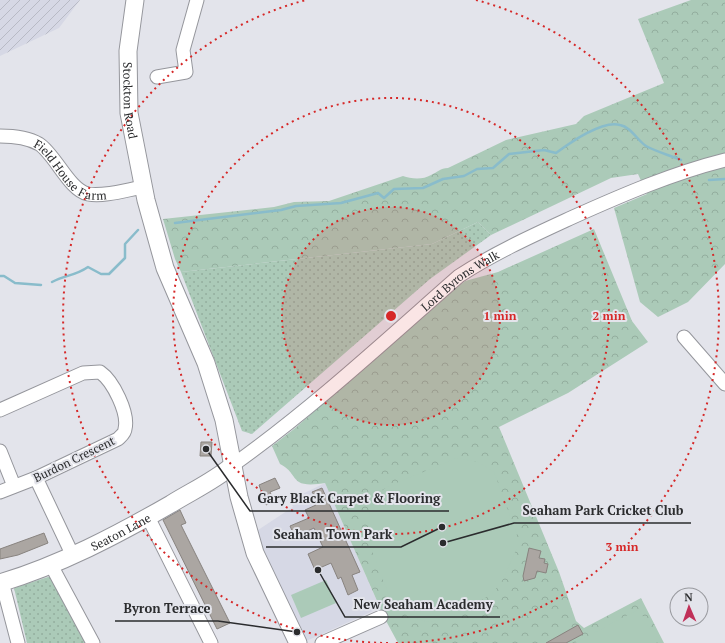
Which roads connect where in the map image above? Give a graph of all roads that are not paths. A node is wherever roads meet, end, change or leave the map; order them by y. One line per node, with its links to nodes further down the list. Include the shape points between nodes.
1 (135, 0): 6 (main road, Stockton Road, via 128,51 129,113)
2 (196, 0): 3 (street, via 183,50 186,72)
3 (157, 77)
4 (0, 136): 6 (street, Field House Farm, via 16,136 39,144 77,188 86,193)
5 (725, 160): 11 (street, Lord Byrons Walk, via 614,199 503,248 480,262 459,276 318,400)
6 (144, 194): 11 (main road, Stockton Road, via 165,268 206,363 224,420)
7 (684, 338): 8 (street)
8 (725, 384)
9 (0, 410): 12 (street, Burdon Crescent, via 83,373 100,372 108,377 114,386 126,420 125,431 118,439)
10 (0, 451): 13 (street)
11 (233, 465): 15 (main road, Seaton Lane, via 218,477); 23 (main road, Stockton Road, via 254,553)
12 (36, 478): 13 (street, Burdon Crescent); 16 (street)
13 (14, 486): 14 (street, Burdon Crescent)
14 (0, 492)
15 (148, 516): 16 (main road, Seaton Lane); 22 (street)
16 (73, 556): 17 (main road, Seaton Lane)
17 (50, 565): 18 (main road, Seaton Lane); 21 (street)
18 (1, 582): 20 (street)
19 (381, 617): 24 (street)
20 (18, 643)
21 (94, 643)
22 (211, 643)
23 (298, 643)
24 (322, 643)

